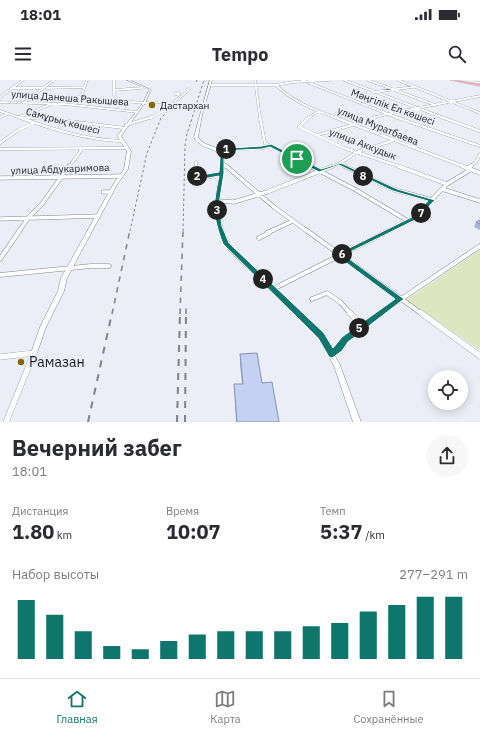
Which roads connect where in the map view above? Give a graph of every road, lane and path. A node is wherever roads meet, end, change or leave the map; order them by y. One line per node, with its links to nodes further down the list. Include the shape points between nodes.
1 (23, 80): 21 (street)
2 (54, 80): 22 (street)
3 (87, 80): 19 (street)
4 (114, 80): 26 (street)
5 (128, 80): 40 (street, via 150,90)
6 (255, 80): 16 (street)
7 (302, 80): 14 (street, Мәңгілік Ел көшесі)
8 (330, 80): 14 (street)
9 (344, 80): 28 (street)
10 (368, 80): 27 (street)
11 (398, 80): 20 (street)
12 (451, 80): 13 (main road)
13 (457, 80): 18 (main road)
14 (305, 81): 17 (street); 49 (street, Мәңгілік Ел көшесі)
15 (210, 83): 16 (street); 67 (street, via 196,137 200,144)
16 (255, 85): 17 (street); 61 (street, via 265,143)
17 (276, 85): 46 (street, улица Муратбаева, via 290,98)
18 (480, 85)
19 (84, 87): 23 (street); 33 (street)
20 (415, 87): 27 (street); 39 (street)
21 (13, 88): 22 (street); 32 (street)
22 (42, 88): 37 (street)
23 (47, 88)
24 (142, 88): 26 (street)
25 (188, 89): 54 (street, via 166,109)
26 (114, 90): 30 (street)
27 (393, 90): 28 (street); 42 (street)
28 (373, 92): 43 (street)
29 (469, 94): 34 (street)
30 (114, 95)
31 (68, 96): 33 (street)
32 (0, 97)
33 (81, 97): 40 (street)
34 (476, 97): 35 (street); 39 (street)
35 (480, 97)
36 (0, 102): 37 (street, улица Данеша Ракышева)
37 (25, 102): 41 (street, улица Данеша Ракышева)
38 (164, 102): 40 (street)
39 (452, 102): 42 (street); 47 (street)
40 (144, 103): 45 (street)
41 (52, 104): 45 (street, улица Данеша Ракышева); 51 (street)
42 (435, 105): 43 (street)
43 (416, 109): 49 (street); 55 (street)
44 (0, 111): 48 (street, Самұрық көшесі)
45 (138, 112): 54 (street)
46 (319, 112): 53 (street, улица Муратбаева); 56 (street, улица Аккудык, via 310,116 299,127)
47 (480, 113)
48 (8, 114): 50 (street); 51 (street, Самұрық көшесі)
49 (387, 114): 53 (street); 62 (street, Мәңгілік Ел көшесі)
50 (0, 117)
51 (20, 118): 52 (street, Самұрық көшесі); 54 (street, via 32,117)
52 (34, 123): 57 (street, Самұрық көшесі, via 88,137); 60 (street, via 18,130)
53 (353, 125): 56 (street); 59 (street, улица Муратбаева)
54 (125, 127): 58 (street, via 120,136)
55 (480, 131)
56 (318, 135): 68 (street, улица Аккудык, via 344,148)
57 (116, 141): 58 (street, Самұрық көшесі); 63 (street, via 115,145)
58 (122, 141): 64 (street)
59 (392, 141): 68 (street); 73 (street, улица Муратбаева)
60 (0, 143)
61 (271, 146): 67 (street); 74 (street)
62 (480, 146)
63 (109, 148): 64 (street); 66 (street)
64 (126, 148): 78 (street, via 129,151 126,169)
65 (0, 149): 66 (street)
66 (82, 149): 77 (street)
67 (216, 150): 71 (street, via 222,155)
68 (359, 152): 72 (street); 80 (street, улица Аккудык)
69 (480, 154): 73 (street)
70 (196, 162): 75 (street, via 197,176)
71 (223, 164): 75 (street); 84 (street)
72 (340, 164): 74 (street); 85 (street, via 395,190)
73 (469, 169): 76 (street, улица Муратбаева); 80 (street)
74 (321, 171): 84 (street); 92 (street)
75 (221, 173): 86 (street)
76 (480, 173)
77 (61, 176): 78 (street, улица Абдукаримова); 79 (street, улица Абдукаримова); 89 (street, via 42,204)
78 (121, 176): 83 (street)
79 (0, 178)
80 (447, 184): 81 (street)
81 (442, 189): 85 (street); 87 (street)
82 (103, 192): 83 (street)
83 (111, 192): 88 (street)
84 (258, 194): 86 (street, via 234,202); 91 (street)
85 (432, 200): 92 (street, via 420,214)
86 (216, 201): 100 (street, via 219,226 227,244)
87 (480, 201)
88 (99, 216): 89 (street); 98 (street)
89 (29, 217): 90 (street); 96 (street)
90 (0, 218)
91 (294, 221): 93 (street); 95 (street)
92 (408, 221): 95 (street)
93 (259, 238)
94 (480, 246): 102 (street)
95 (340, 255): 100 (street); 102 (street)
96 (0, 259)
97 (109, 266): 98 (street)
98 (69, 269): 99 (street); 104 (street)
99 (0, 275)
100 (273, 289): 105 (street, via 321,335)
101 (312, 299): 103 (street, via 327,293 340,302)
102 (400, 299): 103 (street); 106 (street)
103 (362, 326): 105 (street, via 345,339)
104 (34, 353): 107 (street); 108 (street)
105 (332, 354): 109 (street)
106 (480, 356)
107 (0, 357)
108 (6, 422)
109 (357, 422)

